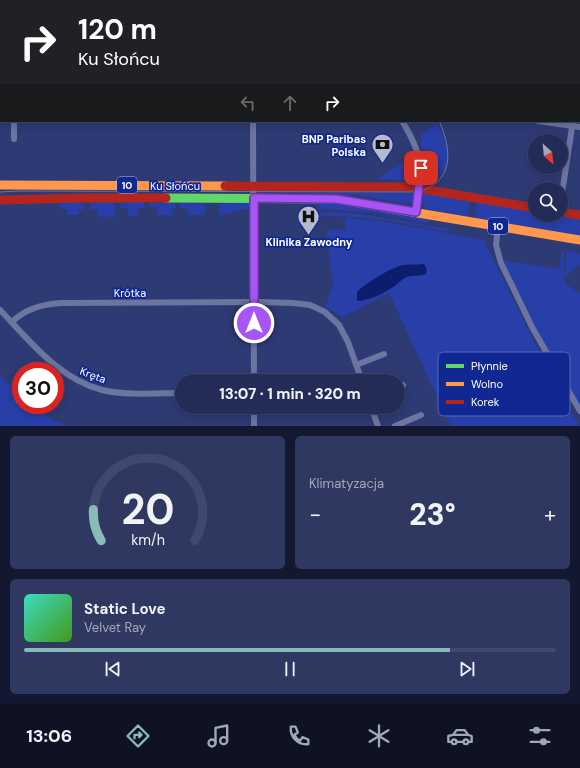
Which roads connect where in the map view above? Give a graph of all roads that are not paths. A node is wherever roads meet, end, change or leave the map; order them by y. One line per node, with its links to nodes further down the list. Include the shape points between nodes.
1 (14, 122): 7 (street)
2 (253, 122): 10 (street)
3 (403, 122): 11 (street, via 414,141 419,156)
4 (549, 122): 5 (street)
5 (572, 124): 6 (street); 8 (street)
6 (580, 128)
7 (14, 139)
8 (564, 182)
9 (0, 185): 10 (main road, Ku Słońcu / 10)
10 (254, 185): 11 (main road, Ku Słońcu / 10); 12 (street)
11 (419, 188): 14 (main road, Ku Słońcu / 10); 15 (street)
12 (254, 198): 13 (main road, Ku Słońcu / 10); 15 (main road, Ku Słońcu / 10, via 336,199); 20 (street)
13 (0, 200)
14 (528, 207)
15 (416, 212): 18 (main road, Ku Słońcu / 10)
16 (568, 213): 17 (main road)
17 (580, 215)
18 (498, 226): 19 (main road, Ku Słońcu / 10); 23 (street, via 496,245 501,263)
19 (580, 240)
20 (254, 302): 22 (street, Krótka, via 53,303 30,310); 25 (street, Krótka, via 300,303 325,312 341,328); 26 (street)
21 (0, 310): 22 (street, Kręta)
22 (12, 322): 28 (street, Kręta, via 57,367 93,387 122,392)
23 (546, 352)
24 (384, 354): 25 (street)
25 (356, 365): 27 (street, Krótka)
26 (254, 374)
27 (359, 374)
28 (175, 393)
29 (570, 394): 30 (street)
30 (580, 411)
31 (254, 414): 34 (street)
32 (374, 414): 35 (street)
33 (421, 415): 36 (street)
34 (254, 426)
35 (378, 426)
36 (395, 426)

